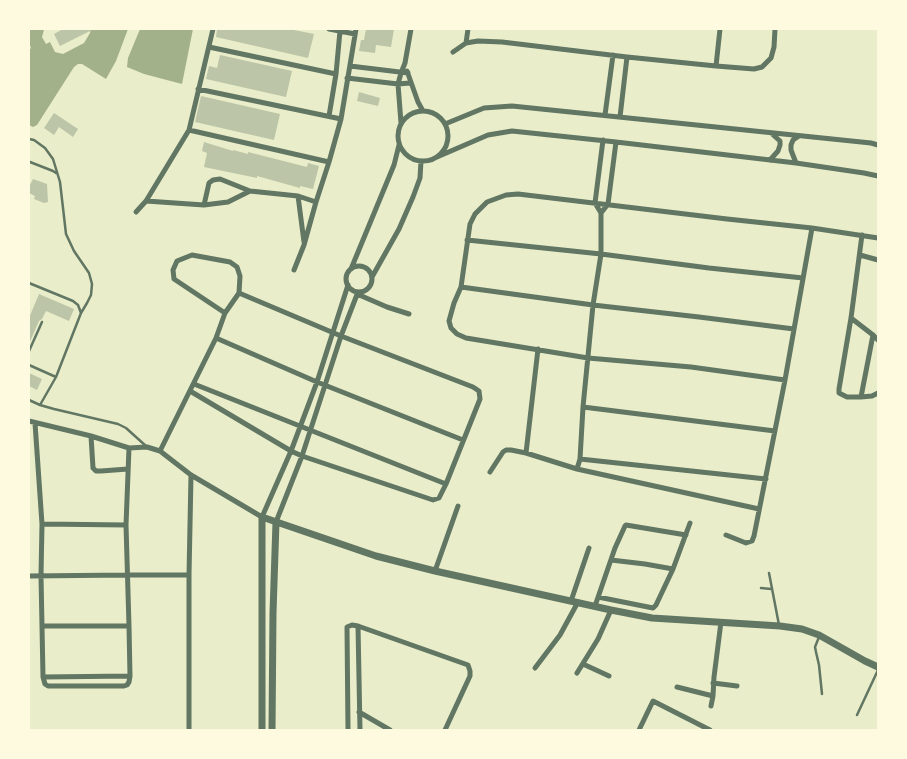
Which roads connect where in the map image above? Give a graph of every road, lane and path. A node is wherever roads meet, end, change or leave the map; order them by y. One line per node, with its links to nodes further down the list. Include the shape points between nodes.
1 (213, 29): 10 (street)
2 (329, 29): 7 (street)
3 (410, 29): 14 (street)
4 (468, 29): 9 (street)
5 (720, 29): 16 (street)
6 (775, 29): 16 (street, via 771,58 762,67)
7 (340, 31): 8 (street); 19 (street)
8 (356, 31): 15 (street)
9 (466, 43): 11 (street); 12 (street, via 502,42)
10 (209, 47): 19 (street); 23 (street)
11 (453, 52)
12 (613, 55): 13 (street); 25 (street)
13 (627, 57): 16 (street); 27 (street)
14 (405, 63): 17 (street); 18 (street)
15 (350, 66): 17 (street); 20 (street)
16 (716, 66)
17 (401, 73): 18 (street); 22 (street)
18 (408, 73): 21 (street)
19 (336, 74): 26 (street)
20 (347, 78): 22 (street); 28 (street)
21 (410, 83): 22 (street); 24 (street)
22 (398, 84): 29 (street)
23 (198, 89): 26 (street); 31 (street)
24 (423, 111): 29 (street, via 411,114); 30 (street, via 438,116)
25 (606, 115): 27 (street); 30 (street, via 504,106 484,108)
26 (329, 116): 28 (street)
27 (620, 117): 32 (street)
28 (341, 119): 43 (street)
29 (401, 123): 37 (street, via 397,138)
30 (445, 124): 39 (street, via 446,146)
31 (189, 130): 43 (street); 49 (street)
32 (771, 133): 33 (street); 40 (street, via 778,138 780,145)
33 (800, 135): 38 (street); 44 (street, via 791,145)
34 (29, 139): 45 (lane, via 45,148)
35 (603, 140): 36 (street); 39 (street, via 500,133); 51 (street)
36 (616, 142): 40 (street); 52 (street)
37 (399, 145): 41 (street, via 408,156); 64 (street, via 394,165)
38 (878, 145)
39 (436, 157): 41 (street)
40 (770, 160): 44 (street)
41 (421, 161): 66 (street, via 420,178 413,197)
42 (30, 162): 45 (lane)
43 (329, 162): 50 (street)
44 (796, 163): 46 (street)
45 (58, 174): 74 (lane, via 66,234 92,284 91,295)
46 (878, 176)
47 (250, 190): 48 (street); 53 (street, via 228,202); 53 (street, via 213,180 209,183)
48 (298, 196): 50 (street); 60 (street)
49 (146, 201): 53 (street); 54 (street)
50 (316, 202): 60 (street)
51 (595, 203): 52 (street); 55 (street); 59 (street, via 506,195 487,202 474,214)
52 (608, 204): 55 (street); 56 (street)
53 (204, 205)
54 (136, 212)
55 (601, 213): 61 (street)
56 (812, 228): 57 (street); 67 (street)
57 (862, 235): 58 (street); 62 (street)
58 (878, 238)
59 (467, 240): 61 (street); 70 (street)
60 (304, 245): 65 (street)
61 (601, 254): 67 (street); 73 (street)
62 (860, 255): 63 (street); 77 (street)
63 (878, 260)
64 (351, 269): 66 (street, via 364,267); 69 (street, via 346,276)
65 (294, 270)
66 (372, 277): 72 (street, via 369,288)
67 (803, 278): 79 (street)
68 (29, 284): 74 (lane, via 73,301)
69 (348, 285): 72 (street); 80 (street)
70 (461, 287): 73 (street); 85 (street, via 449,321 457,334)
71 (240, 292): 75 (street); 75 (street, via 240,276 237,267 230,262 192,256 177,261 174,279); 80 (street)
72 (357, 293): 76 (street); 82 (street)
73 (593, 305): 79 (street); 87 (street)
74 (81, 313): 89 (lane)
75 (225, 313): 83 (street)
76 (409, 314)
77 (851, 318): 81 (street); 96 (street, via 839,393 847,397)
78 (42, 322): 86 (lane)
79 (794, 329): 90 (street)
80 (333, 332): 82 (street); 91 (street)
81 (873, 335): 84 (street); 96 (street)
82 (341, 336): 93 (street); 105 (street, via 479,391 480,399)
83 (216, 338): 91 (street); 92 (street)
84 (878, 340)
85 (538, 349): 87 (street); 110 (street)
86 (29, 351)
87 (588, 358): 90 (street); 99 (street)
88 (29, 365): 89 (lane)
89 (56, 377): 98 (lane)
90 (785, 380): 103 (street)
91 (317, 382): 93 (street); 101 (street)
92 (194, 384): 94 (street); 101 (street)
93 (325, 385): 102 (street); 105 (street)
94 (190, 391): 108 (street); 109 (street)
95 (878, 393): 96 (street)
96 (861, 397)
97 (29, 400): 98 (lane)
98 (40, 405): 106 (lane, via 118,424)
99 (583, 408): 103 (street); 112 (street)
100 (32, 422): 104 (street); 124 (street)
101 (300, 426): 102 (street); 109 (street)
102 (310, 430): 111 (street); 118 (street)
103 (775, 431): 117 (street)
104 (90, 436): 107 (street); 113 (street, via 96,471)
105 (463, 440): 118 (street)
106 (147, 447): 107 (street); 108 (street)
107 (129, 448): 113 (street)
108 (160, 451): 116 (street)
109 (291, 451): 111 (street); 121 (street)
110 (526, 453): 114 (street); 115 (street, via 506,450)
111 (302, 456): 118 (street, via 433,500 439,498); 122 (street)
112 (580, 459): 114 (street); 117 (street)
113 (128, 469): 125 (street)
114 (577, 469): 120 (street)
115 (490, 472)
116 (191, 475): 121 (street); 134 (street)
117 (766, 479): 120 (street)
118 (446, 484)
119 (458, 506): 131 (street)
120 (759, 509): 127 (street, via 752,541 746,543)
121 (262, 517): 122 (street); 144 (street)
122 (276, 522): 131 (street, via 376,556); 143 (street)
123 (690, 523): 126 (street)
124 (42, 524): 125 (street); 136 (street)
125 (126, 525): 133 (street)
126 (686, 535): 129 (street, via 628,524); 130 (street)
127 (726, 535)
128 (589, 548): 140 (street)
129 (611, 560): 130 (street); 139 (street)
130 (673, 569): 139 (street, via 653,608)
131 (435, 571): 140 (street)
132 (769, 573): 138 (lane)
133 (127, 575): 134 (street); 136 (street); 147 (street)
134 (189, 575): 166 (street)
135 (29, 576): 136 (street)
136 (41, 576): 146 (street)
137 (760, 588): 138 (lane)
138 (771, 589): 149 (lane)
139 (598, 596): 141 (street)
140 (574, 602): 141 (street); 152 (street, via 560,635)
141 (595, 606): 142 (street)
142 (611, 610): 145 (street, via 652,618); 151 (street)
143 (273, 613): 144 (street); 168 (street)
144 (262, 614): 167 (street)
145 (722, 622): 149 (street); 158 (street)
146 (42, 626): 147 (street); 157 (street)
147 (129, 626): 155 (street)
148 (358, 626): 164 (street); 169 (street, via 347,627); 172 (street, via 468,666 470,676)
149 (780, 626): 150 (street)
150 (819, 635): 153 (street); 161 (lane, via 816,652)
151 (583, 664): 154 (street); 156 (street)
152 (535, 668)
153 (878, 668): 165 (lane)
154 (577, 673)
155 (130, 676): 157 (street); 157 (street, via 124,686 48,686)
156 (609, 676)
157 (43, 677)
158 (714, 683): 159 (street); 162 (street)
159 (737, 686)
160 (676, 687): 162 (street)
161 (822, 694)
162 (713, 696): 163 (street)
163 (711, 706)
164 (359, 712): 170 (street); 171 (street)
165 (857, 715)
166 (189, 730)
167 (262, 730)
168 (272, 730)
169 (348, 730)
170 (360, 730)
171 (390, 730)
172 (445, 730)
173 (639, 730): 174 (street, via 653,700)
174 (710, 730)

